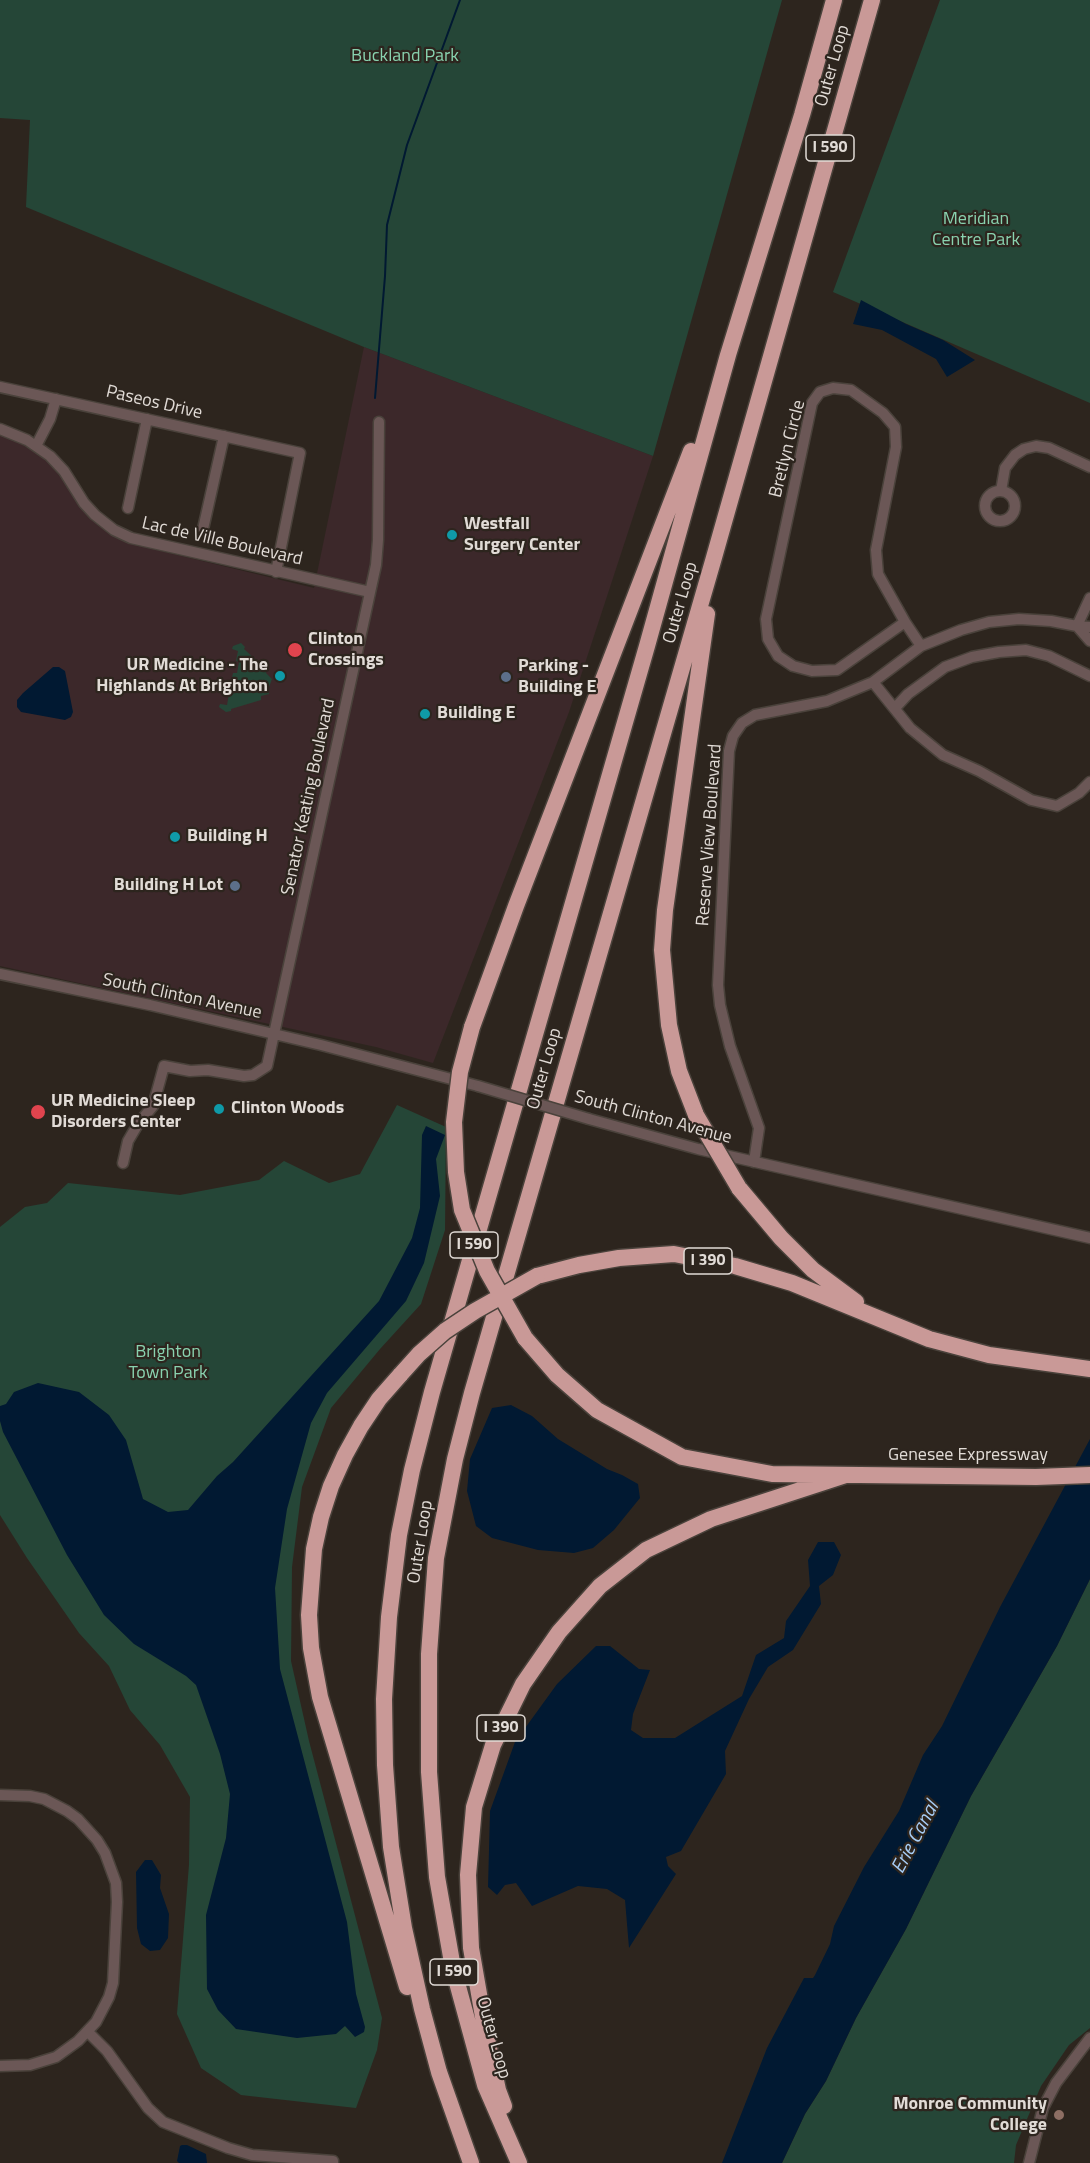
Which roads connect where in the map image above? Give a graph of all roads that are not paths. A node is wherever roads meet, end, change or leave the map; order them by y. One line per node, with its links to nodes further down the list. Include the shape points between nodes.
1 (834, 0): 3 (highway, Outer Loop / I 590)
2 (872, 0): 15 (highway, Outer Loop / I 590)
3 (728, 355): 35 (highway, Genesee Expressway, bridge, via 472,1026 458,1082 454,1122 456,1172 462,1210 487,1271 525,1338 557,1375 597,1410 682,1457 772,1474); 41 (highway, Outer Loop / I 590, via 432,1392 412,1470 394,1568 384,1724 392,1855 422,2009)
4 (0, 387): 5 (street, Paseos Drive)
5 (56, 399): 6 (street, Paseos Drive); 10 (street)
6 (147, 419): 9 (street, Paseos Drive); 13 (street)
7 (379, 422): 17 (street, Senator Keating Boulevard, via 378,540)
8 (0, 429): 10 (street, Lac de Ville Boulevard)
9 (224, 436): 14 (street); 16 (street, Paseos Drive, via 300,453)
10 (36, 446): 16 (street, Lac de Ville Boulevard, via 57,464 84,503 119,532 143,542)
11 (1090, 467): 12 (street, via 1049,448 1024,449 1005,468)
12 (1001, 491)
13 (128, 508)
14 (203, 530)
15 (713, 561): 33 (highway, bridge, via 665,910 662,950 669,1025 679,1071 696,1115 739,1188 813,1270); 43 (highway, Outer Loop / I 590, via 472,1393 436,1558 429,1654 429,1773 437,1877 453,1968 485,2085)
16 (276, 572): 17 (street, Lac de Ville Boulevard)
17 (370, 592): 29 (street, Senator Keating Boulevard)
18 (1090, 598): 20 (street)
19 (904, 622): 19 (street, Bretlyn Circle, via 878,574 876,550 896,447 895,427 851,390 833,388 820,392 812,403 766,619 768,639 778,656 793,666 812,671 837,670); 23 (street, Bretlyn Circle)
20 (1077, 626): 21 (street, Reserve View Boulevard); 22 (street); 23 (street, Reserve View Boulevard, via 1019,619 989,622)
21 (1090, 627)
22 (1090, 641)
23 (921, 646): 25 (street, Reserve View Boulevard)
24 (1090, 676): 26 (street, via 1026,650 990,654 945,667)
25 (873, 682): 26 (street); 30 (street, Reserve View Boulevard, via 827,701 755,715 742,723 729,751 718,985 730,1046 759,1128)
26 (895, 708): 27 (street, via 909,728 943,755 1031,800 1057,806)
27 (1090, 782)
28 (0, 974): 29 (street, South Clinton Avenue)
29 (275, 1034): 30 (street, South Clinton Avenue, bridge); 31 (street, Senator Keating Boulevard, via 267,1066 253,1075 164,1066 153,1106 128,1141)
30 (754, 1162): 32 (street, South Clinton Avenue)
31 (123, 1163)
32 (1090, 1238)
33 (873, 1315): 34 (highway, I 390, via 929,1339 989,1355); 41 (highway, I 390, bridge, via 792,1283 674,1254 619,1257 537,1276 475,1311 419,1354 380,1399 345,1455 317,1533 312,1566 310,1632 320,1697 430,2058)
34 (1084, 1369)
35 (846, 1475): 36 (highway, Genesee Expressway / I 390); 44 (highway, I 390, via 711,1520 646,1550 600,1586 559,1632 523,1684 493,1745 474,1807 468,1875 471,1948 498,2090)
36 (1090, 1475)
37 (0, 1795): 38 (street, via 44,1799 68,1811 88,1828 112,1868 117,1902 114,1976 109,1997)
38 (88, 2032): 40 (street, via 44,2062); 42 (street, via 163,2122 252,2155)
39 (1090, 2038): 45 (street, via 1056,2083 1043,2108)
40 (0, 2067)
41 (468, 2156)
42 (333, 2163)
43 (519, 2163)
44 (524, 2163)
45 (1029, 2163)

